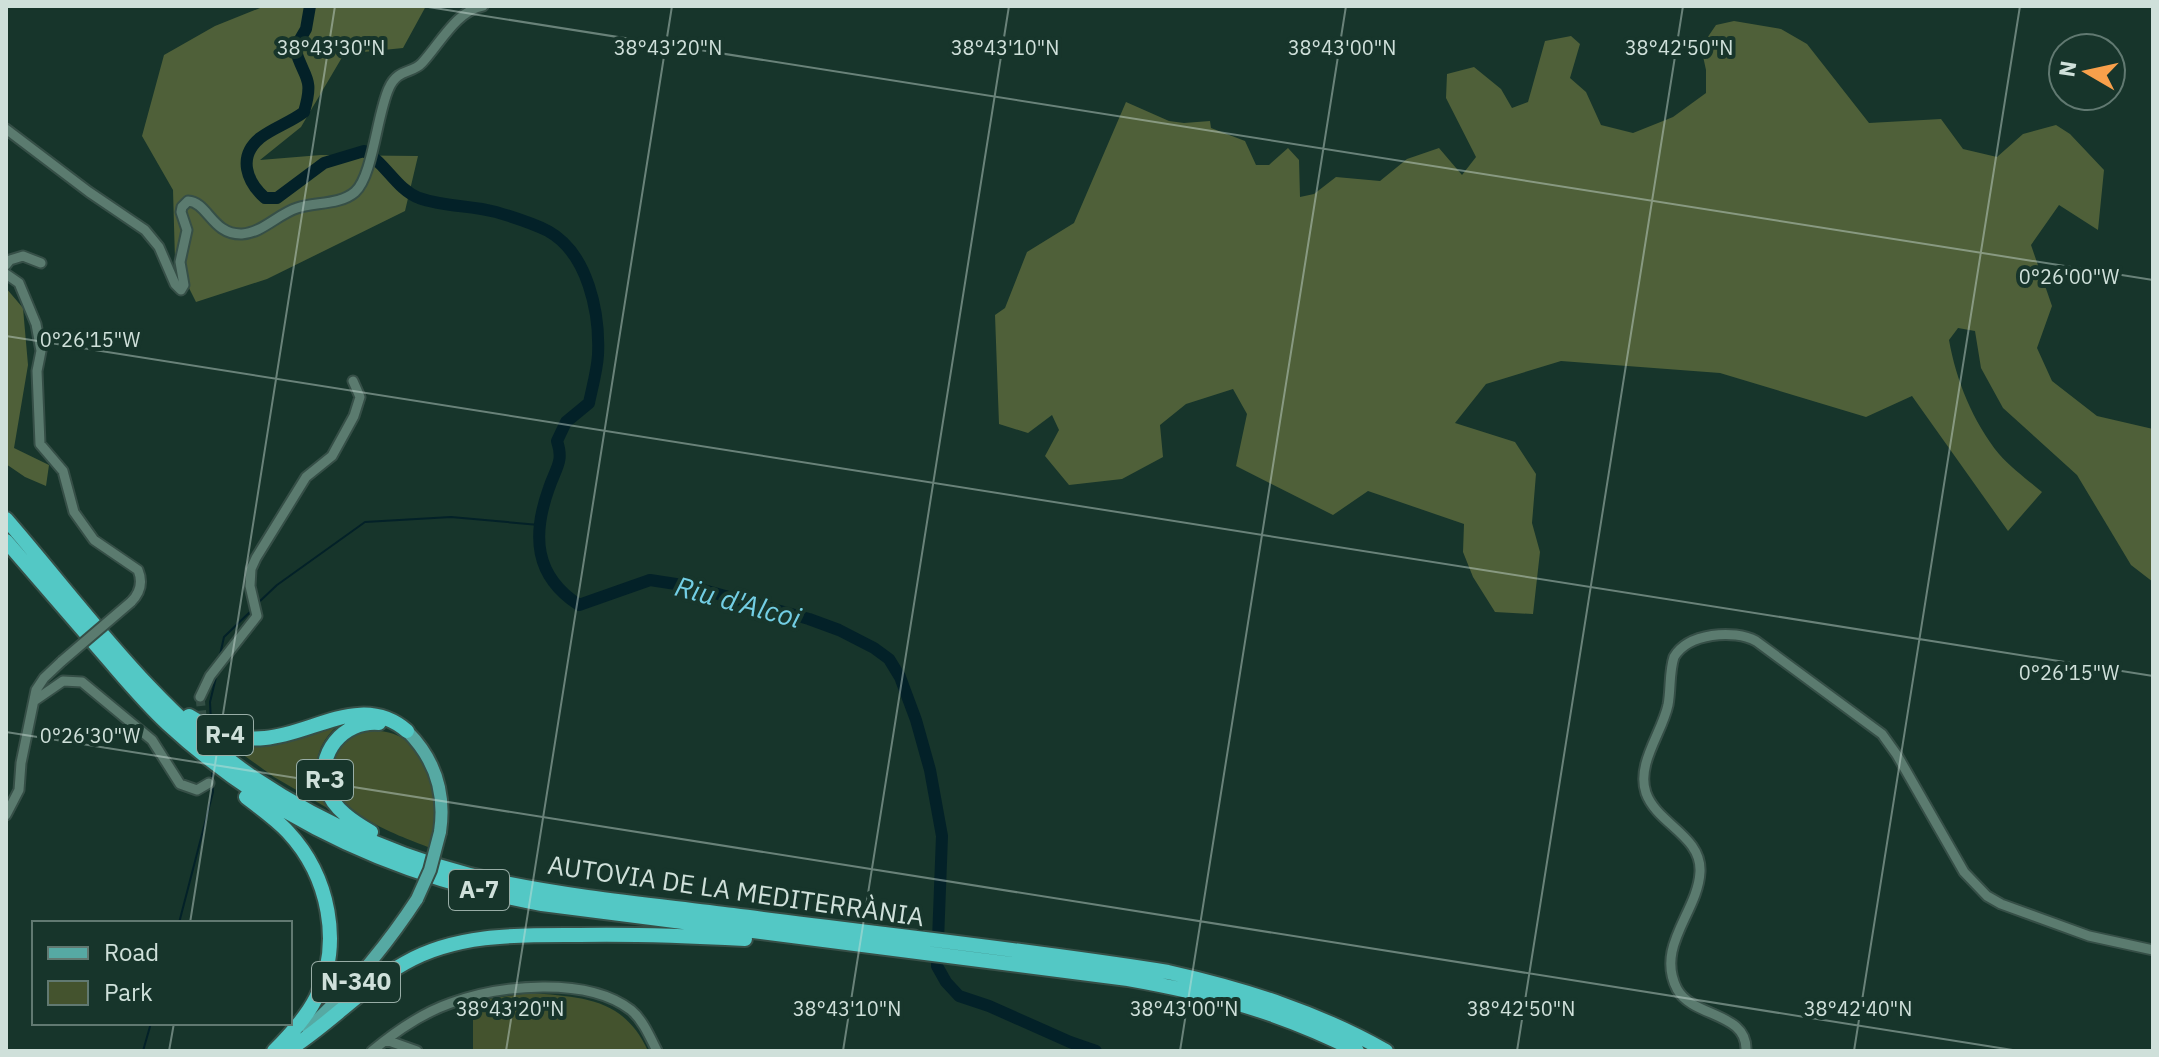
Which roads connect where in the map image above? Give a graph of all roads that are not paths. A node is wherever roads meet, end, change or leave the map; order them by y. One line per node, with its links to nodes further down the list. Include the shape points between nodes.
1 (483, 6): 2 (street, via 467,12 419,67 393,81 362,183 352,194 297,207 239,234 218,227 198,203 188,201 181,212 187,230 181,290 145,230)
2 (6, 129)
3 (41, 263): 4 (street, via 23,256)
4 (6, 265)
5 (6, 274): 11 (street, bridge, via 19,283 36,324 41,351 40,444 63,471 74,512 94,540 138,570 140,586 131,602 44,678)
6 (353, 381): 10 (street, via 360,397 358,410 332,456 306,477 256,558 250,586 257,616)
7 (6, 519): 9 (highway, AUTOVIA DE LA MEDITERRÀNIA / A-7)
8 (6, 541): 13 (highway, AUTOVIA DE LA MEDITERRÀNIA / A-7, via 144,701)
9 (143, 678): 12 (highway, R-4, via 184,712 229,736 284,735 354,714 387,718); 16 (highway, AUTOVIA DE LA MEDITERRÀNIA / A-7, via 192,728 254,778 310,811)
10 (200, 697)
11 (34, 701): 14 (street, via 63,681 82,682 152,740 180,784 197,790); 15 (street, via 19,790)
12 (407, 731): 16 (highway, R-3, via 371,722 349,728 328,753 325,778 342,811); 22 (main road, N-340, bridge, via 436,771 442,804 430,870 391,940 360,978)
13 (212, 763): 17 (highway, AUTOVIA DE LA MEDITERRÀNIA / A-7, via 291,816 410,870 542,904); 21 (highway, via 287,830 310,862 325,899 331,937 323,981 297,1027)
14 (209, 783)
15 (6, 815)
16 (412, 856): 17 (highway, AUTOVIA DE LA MEDITERRÀNIA / A-7, via 497,882)
17 (773, 932): 19 (highway, AUTOVIA DE LA MEDITERRÀNIA / A-7, via 831,947 867,946 1128,979); 19 (highway, AUTOVIA DE LA MEDITERRÀNIA / A-7, via 1137,967 1227,985); 23 (highway, via 520,936 459,942 393,970)
18 (2153, 950): 29 (street, via 2105,941 1987,896 1964,872 1882,734 1756,641 1739,633 1715,634 1690,643 1674,657 1668,705 1644,779 1652,805 1691,844 1700,866 1673,950 1677,988 1695,1007 1737,1027)
19 (1268, 1004): 27 (highway, AUTOVIA DE LA MEDITERRÀNIA / A-7); 28 (highway, AUTOVIA DE LA MEDITERRÀNIA / A-7, via 1335,1025)
20 (386, 1040): 24 (street); 25 (street); 26 (street, via 451,1003 502,990 558,988 603,995 630,1009)
21 (274, 1051)
22 (281, 1051)
23 (287, 1051)
24 (372, 1051)
25 (417, 1051)
26 (657, 1051)
27 (1357, 1051)
28 (1386, 1051)
29 (1746, 1051)

